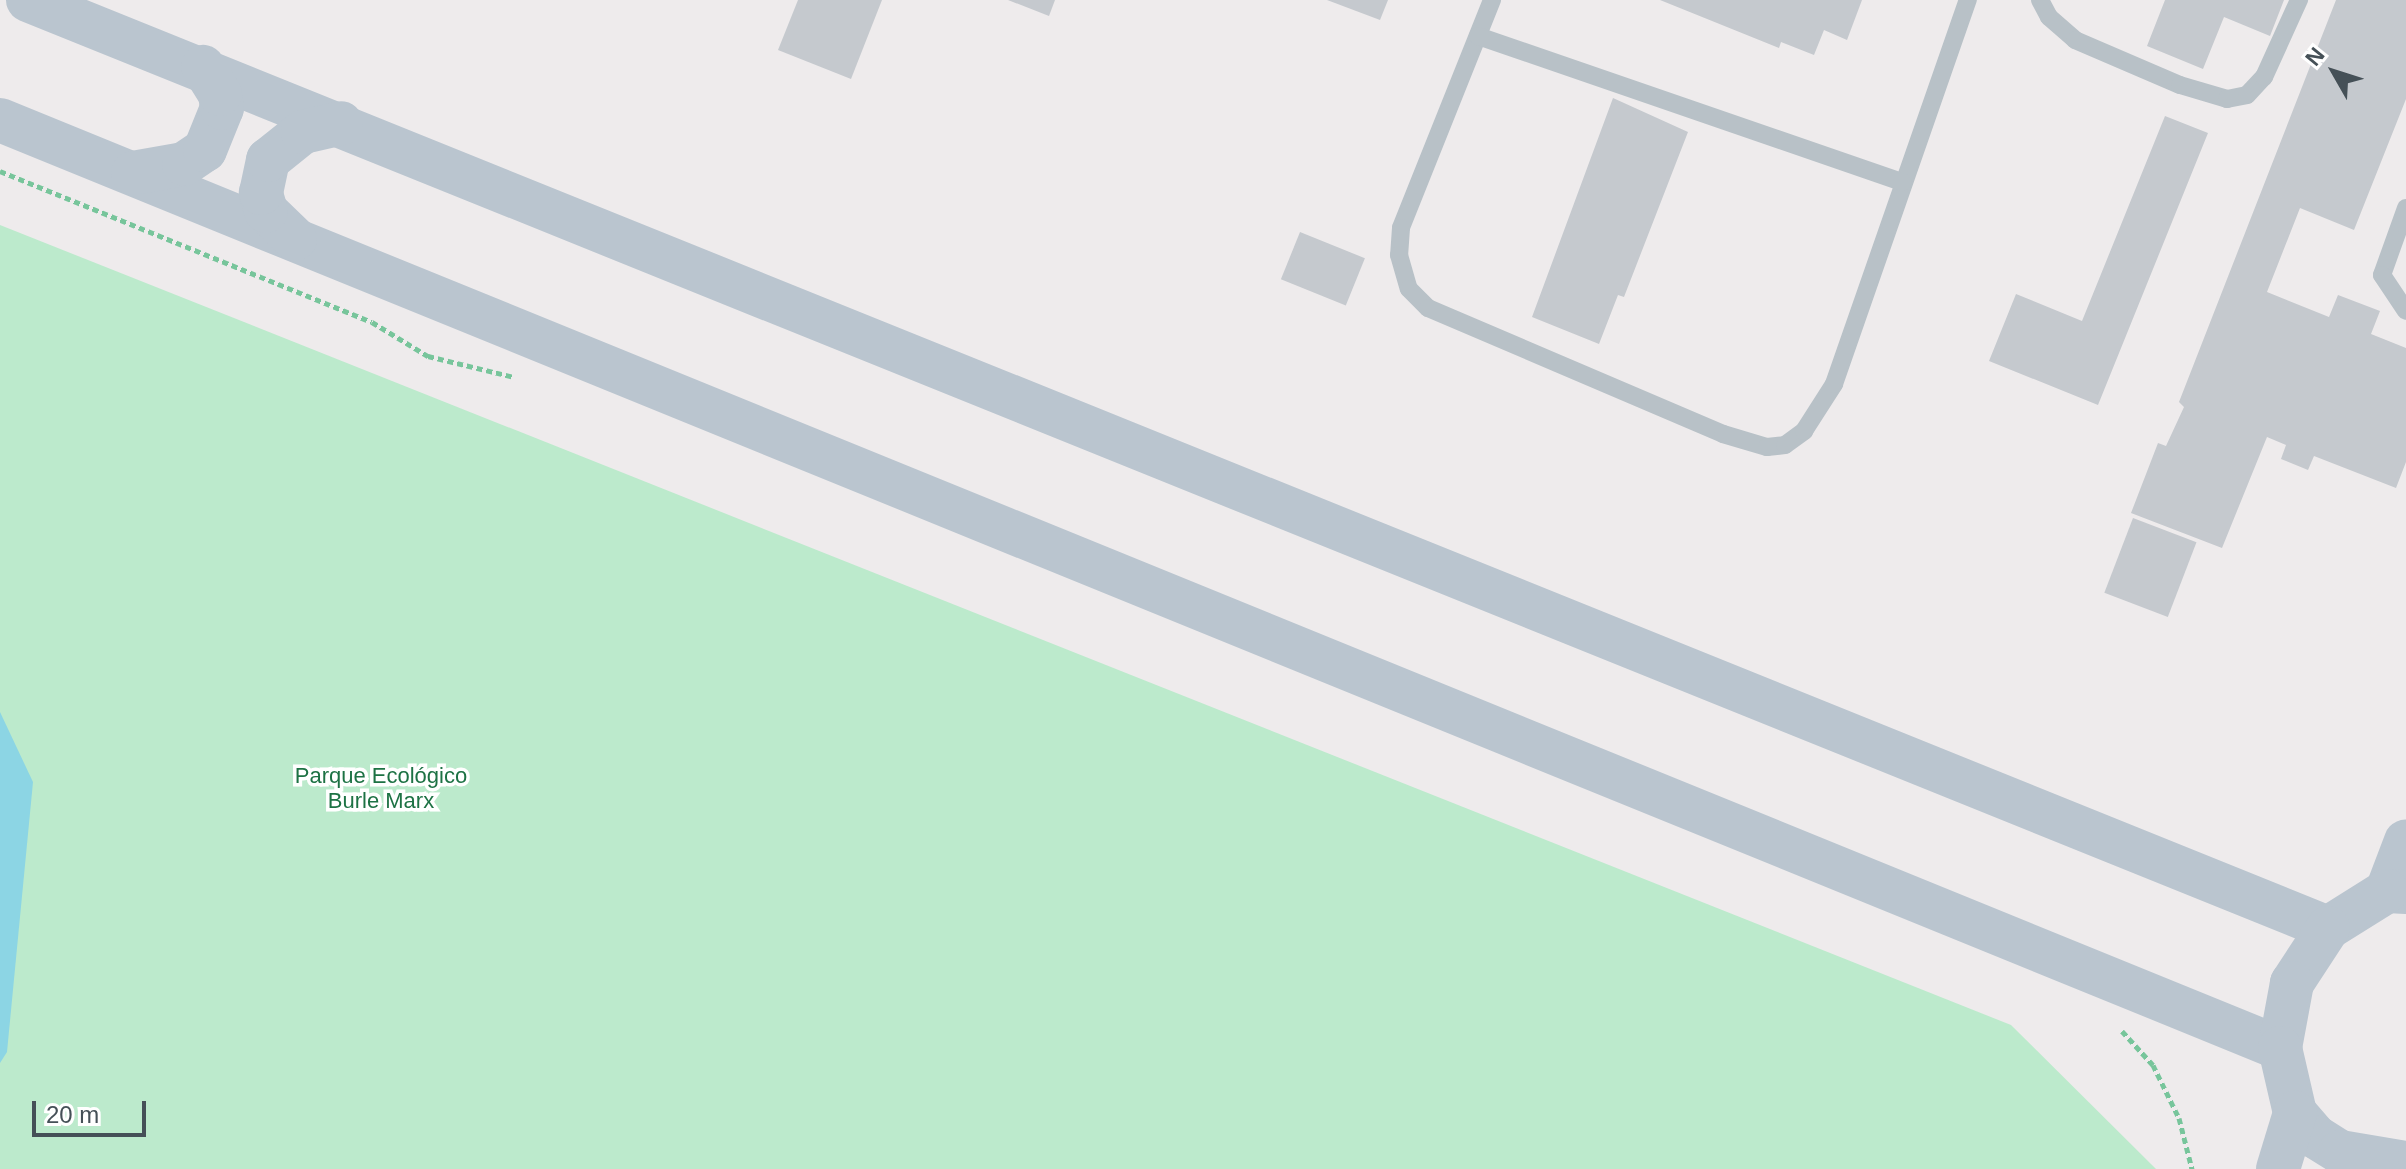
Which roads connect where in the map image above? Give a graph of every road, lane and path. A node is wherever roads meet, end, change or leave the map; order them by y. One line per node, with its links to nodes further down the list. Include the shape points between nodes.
1 (28, 0): 7 (street)
2 (1492, 0): 6 (lane)
3 (1968, 0): 11 (lane)
4 (2040, 0): 5 (lane, via 2049,17 2075,40 2227,99 2247,95 2264,77)
5 (2299, 0)
6 (1478, 36): 11 (lane); 11 (lane, via 1401,228 1399,255 1409,289 1428,308 1741,441 1785,445 1820,410 1834,384)
7 (203, 67): 9 (street); 10 (street, via 220,94 222,108 205,150 184,164)
8 (0, 120): 10 (street)
9 (341, 123): 13 (street, via 303,132 268,160 263,176 266,211); 17 (street)
10 (133, 173): 13 (street)
11 (1903, 182)
12 (2406, 208): 14 (lane, via 2382,275)
13 (306, 247): 18 (street)
14 (2406, 311)
15 (2406, 841): 16 (street)
16 (2396, 892): 17 (street)
17 (2328, 928): 18 (street, via 2292,983)
18 (2280, 1048): 19 (street)
19 (2295, 1113): 20 (street, via 2316,1137 2340,1152); 21 (street)
20 (2406, 1166)
21 (2278, 1169)

